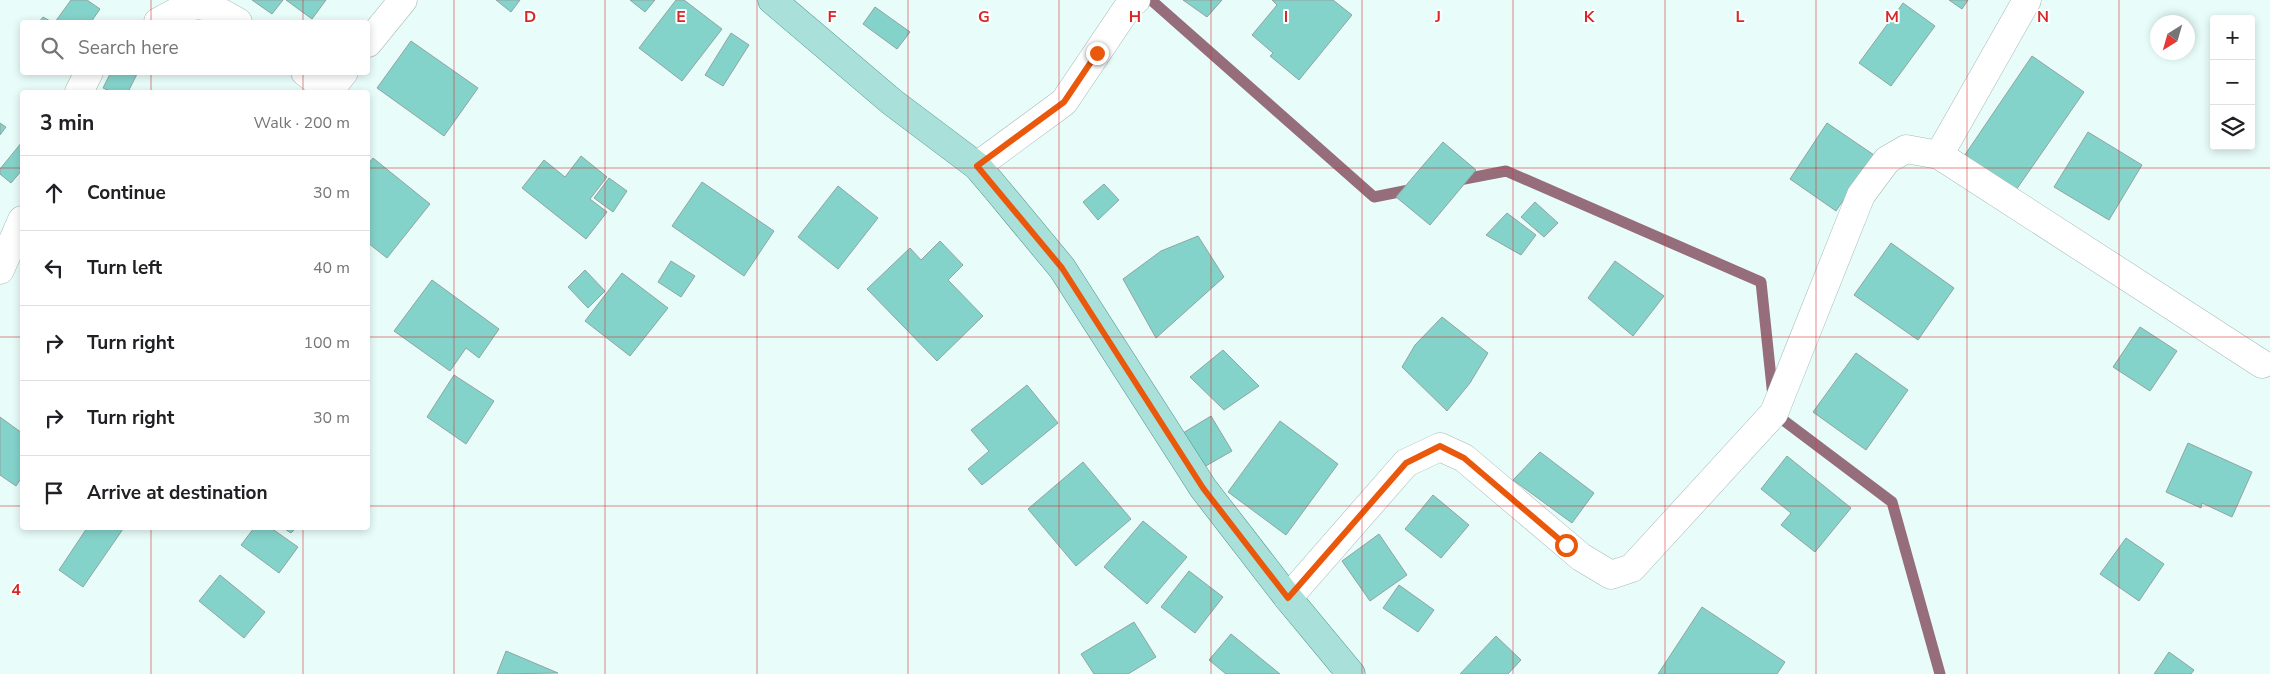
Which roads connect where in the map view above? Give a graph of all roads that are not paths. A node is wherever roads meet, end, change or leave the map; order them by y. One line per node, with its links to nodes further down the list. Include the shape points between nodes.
1 (403, 0): 7 (street)
2 (772, 0): 15 (main road, via 892,102)
3 (1136, 0): 15 (street, via 1130,4 1064,102)
4 (2027, 0): 14 (street)
5 (161, 20): 6 (street, via 187,5 200,2 216,6)
6 (235, 20)
7 (370, 41)
8 (87, 75): 11 (street)
9 (309, 75): 13 (street)
10 (342, 75): 12 (street)
11 (80, 90)
12 (329, 90)
13 (329, 90)
14 (1938, 155): 18 (street); 19 (street, via 1906,149 1886,160 1861,195 1774,413 1632,568 1611,575 1581,558 1464,458 1440,446 1406,463)
15 (977, 166): 19 (main road, via 1062,268 1203,488)
16 (20, 225): 17 (street)
17 (0, 270)
18 (2262, 364)
19 (1288, 598): 20 (main road)
20 (1351, 674)

